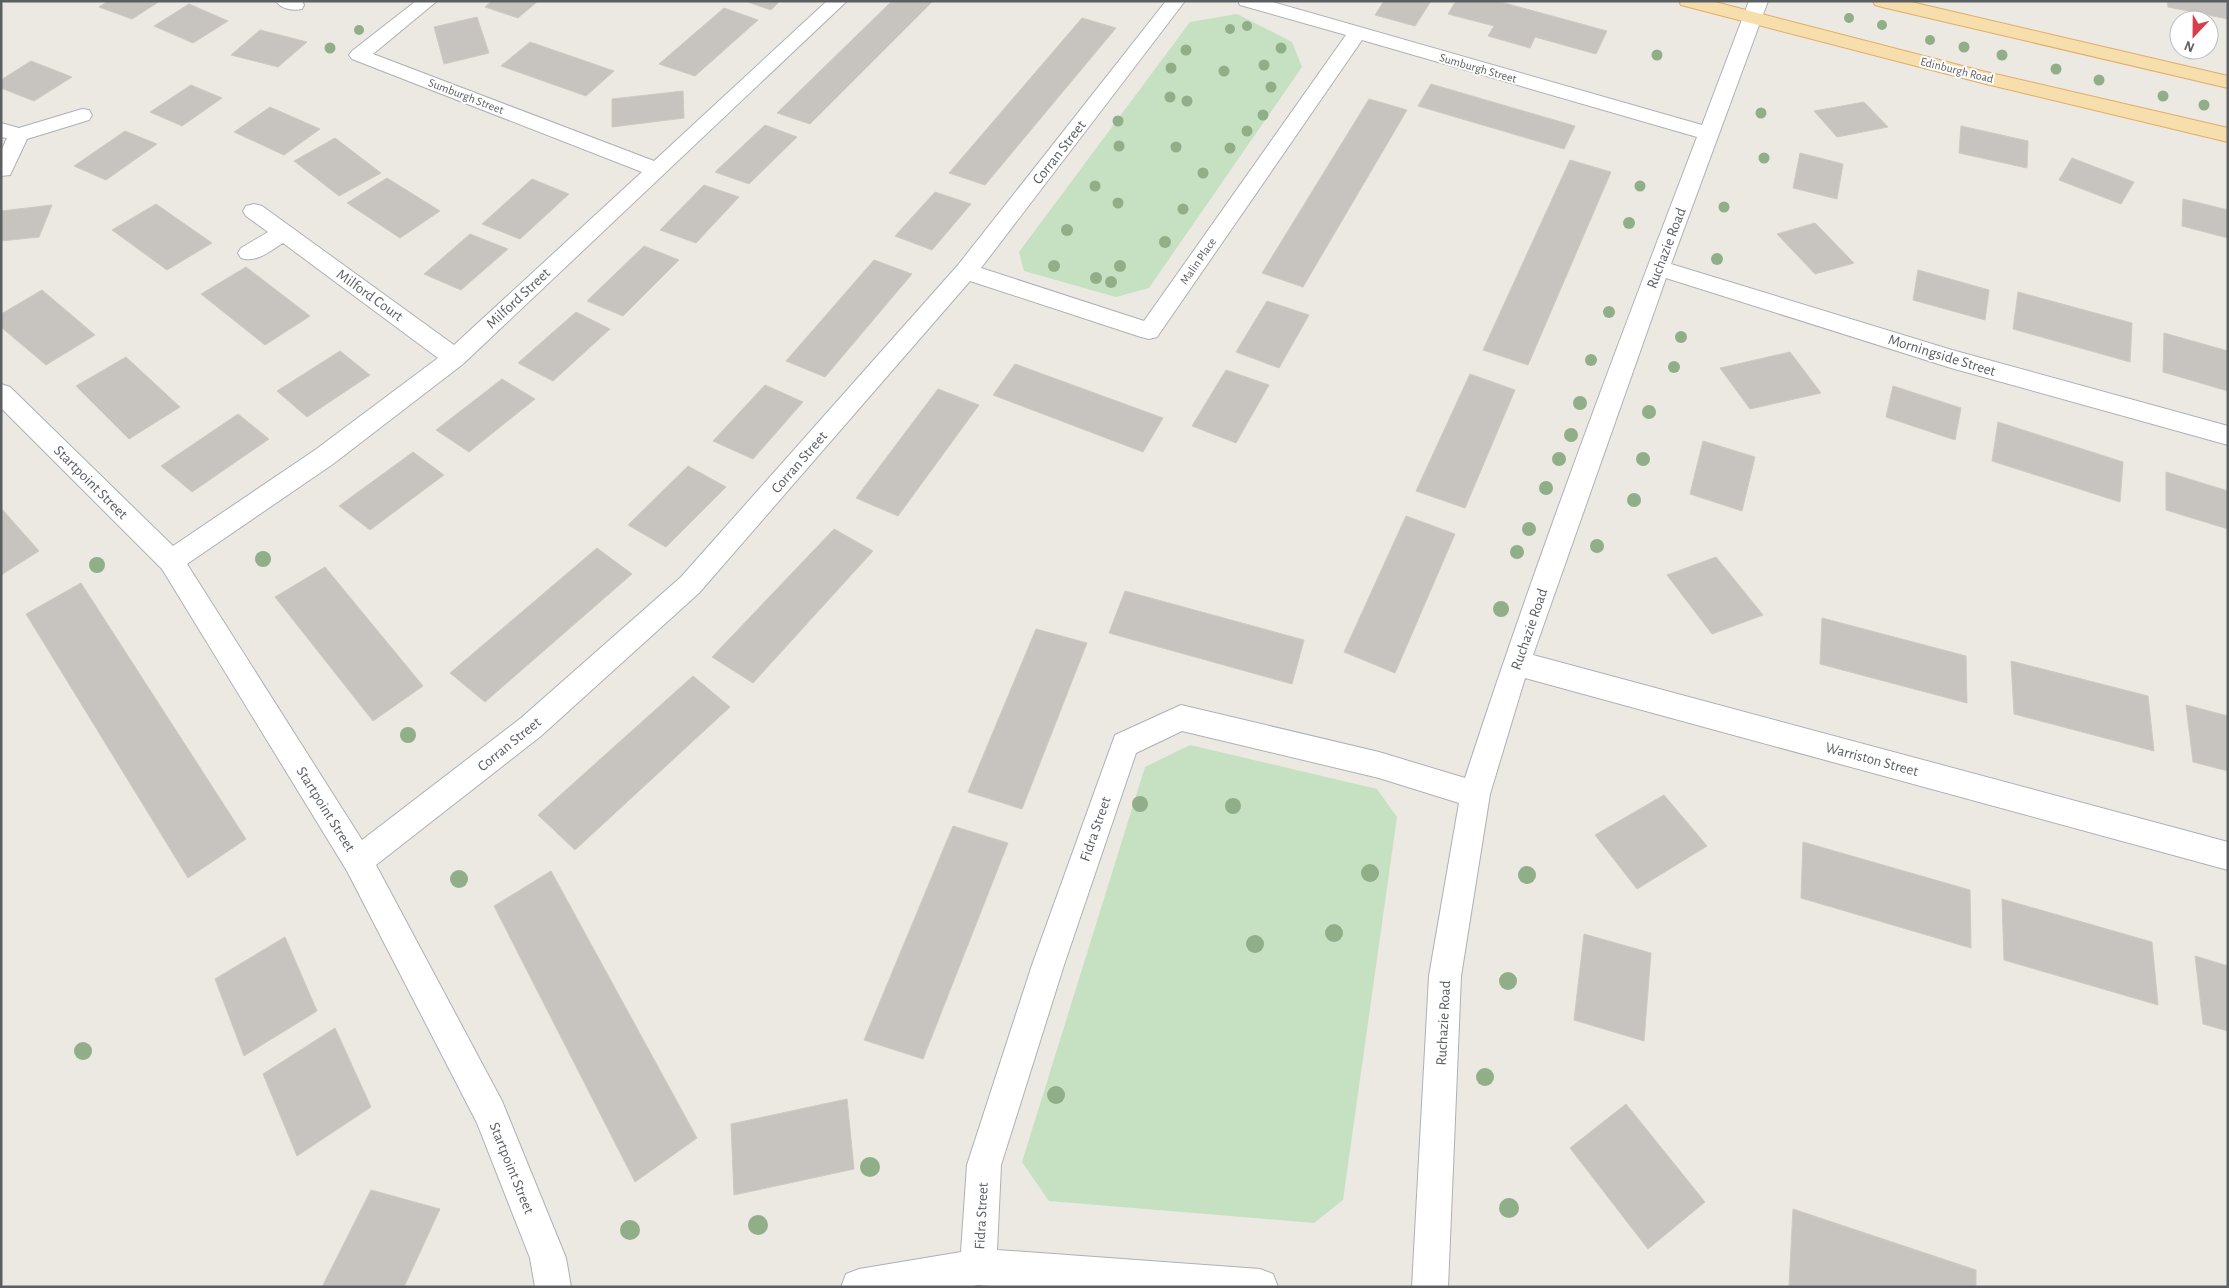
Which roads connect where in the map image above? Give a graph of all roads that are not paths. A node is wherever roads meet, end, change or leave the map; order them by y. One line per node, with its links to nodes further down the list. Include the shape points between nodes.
1 (428, 1): 14 (street, Sumburgh Street, via 359,55)
2 (838, 1): 14 (street, Milford Street)
3 (1176, 1): 20 (street, Corran Street)
4 (1247, 1): 8 (street, Sumburgh Street)
5 (1688, 1): 7 (main road, Edinburgh Road)
6 (1882, 1): 9 (main road)
7 (1756, 10): 12 (street, Ruchazie Road); 13 (main road, Edinburgh Road, via 1982,77)
8 (1357, 33): 12 (street, Sumburgh Street); 20 (street, Malin Place, via 1149,331)
9 (2228, 82)
10 (82, 115): 11 (street)
11 (10, 132): 15 (street)
12 (1709, 134): 19 (street, Ruchazie Road)
13 (2228, 135)
14 (655, 169): 21 (street, Milford Street)
15 (3, 170)
16 (254, 211): 17 (street, Milford Court)
17 (284, 232): 18 (street); 21 (street, Milford Court)
18 (249, 253)
19 (1658, 268): 23 (street, Morningside Street, via 1951,358); 25 (street, Ruchazie Road)
20 (966, 271): 28 (street, Corran Street, via 690,586 531,727)
21 (455, 358): 24 (street, Milford Street, via 324,458)
22 (1, 393): 24 (street, Startpoint Street)
23 (2228, 436)
24 (172, 561): 28 (street, Startpoint Street)
25 (1516, 663): 26 (street, Ruchazie Road); 27 (street, Warriston Street)
26 (1475, 794): 29 (street, Fidra Street, via 1378,765 1181,718 1125,744 1048,964 984,1165); 33 (street, Ruchazie Road, via 1445,976)
27 (2228, 856)
28 (358, 861): 30 (street, Startpoint Street, via 490,1113 548,1258)
29 (978, 1267): 31 (street); 32 (street)
30 (553, 1287)
31 (859, 1287)
32 (1260, 1287)
33 (1430, 1287)

